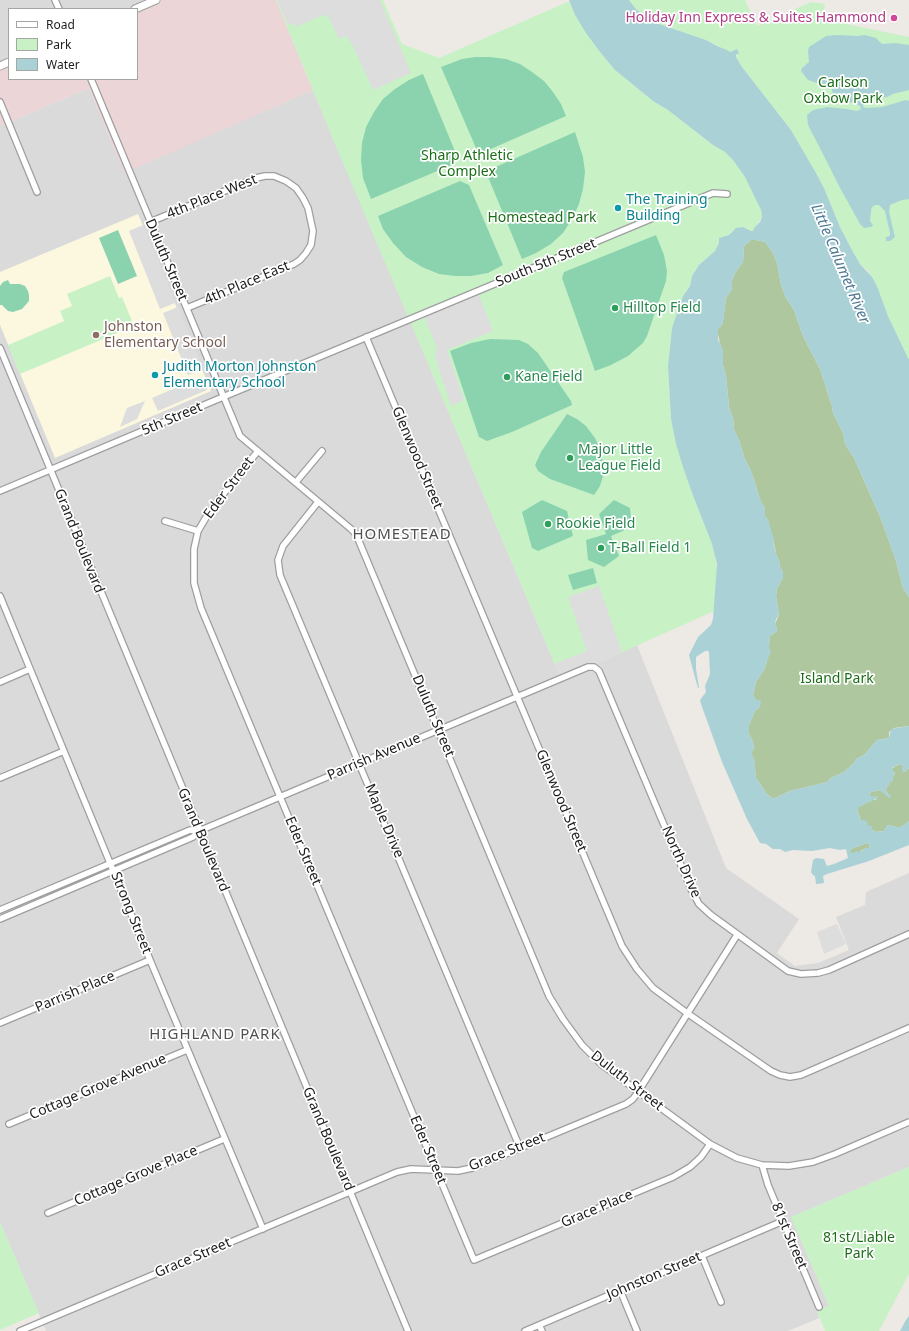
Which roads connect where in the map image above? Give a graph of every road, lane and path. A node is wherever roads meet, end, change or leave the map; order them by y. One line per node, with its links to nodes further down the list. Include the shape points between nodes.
1 (155, 0): 2 (street)
2 (137, 8)
3 (91, 80): 8 (street, Duluth Street)
4 (0, 102): 5 (street)
5 (37, 192)
6 (727, 194): 10 (street, South 5th Street, via 712,193)
7 (308, 208): 8 (street, 4th Place West, via 296,188 274,176 265,176); 9 (street, 4th Place East, via 313,231 311,245 300,260)
8 (150, 222): 9 (street, Duluth Street)
9 (187, 308): 12 (street, Duluth Street)
10 (366, 337): 12 (street, 5th Street); 25 (street, Glenwood Street)
11 (0, 348): 15 (street, Grand Boulevard)
12 (223, 397): 13 (street, Duluth Street, via 240,436); 15 (street, 5th Street)
13 (258, 451): 16 (street, Duluth Street); 20 (street, Eder Street, via 220,498)
14 (322, 451): 16 (street)
15 (51, 470): 17 (street, 5th Street); 31 (street, Grand Boulevard)
16 (296, 482): 18 (street, Duluth Street)
17 (0, 491)
18 (318, 502): 26 (street, Duluth Street, via 356,534); 28 (street, Maple Drive, via 283,546 278,568)
19 (165, 521): 20 (street)
20 (198, 531): 30 (street, Eder Street, via 193,566 194,583 201,608)
21 (0, 596): 23 (street, Strong Street)
22 (594, 667): 25 (street, Parrish Avenue, via 588,667); 37 (street, North Drive, via 599,671 691,889 699,904)
23 (30, 669): 24 (street); 27 (street, Strong Street)
24 (0, 682)
25 (518, 696): 26 (street, Parrish Avenue); 39 (street, Glenwood Street, via 622,946 653,988)
26 (439, 730): 28 (street, Parrish Avenue); 43 (street, Duluth Street, via 549,996 582,1045 601,1064)
27 (64, 751): 29 (street); 32 (street, Strong Street)
28 (359, 763): 30 (street, Parrish Avenue); 48 (street, Maple Drive)
29 (0, 778)
30 (280, 796): 31 (street, Parrish Avenue); 50 (street, Eder Street)
31 (199, 831): 32 (street, Parrish Avenue, via 190,830); 33 (street, Parrish Avenue, via 193,837); 51 (street, Grand Boulevard)
32 (111, 863): 33 (street, Strong Street); 34 (street, Parrish Avenue)
33 (113, 871): 35 (street, Parrish Avenue); 38 (street, Strong Street)
34 (0, 910)
35 (0, 919)
36 (909, 934): 37 (street, North Drive, via 830,970 801,974 788,971)
37 (736, 935): 39 (street, Grace Street)
38 (150, 960): 40 (street, Parrish Place); 42 (street, Strong Street)
39 (687, 1014): 41 (street, Glenwood Street, via 771,1071 790,1077); 43 (street, Grace Street)
40 (0, 1024)
41 (909, 1028)
42 (187, 1050): 45 (street, Cottage Grove Avenue); 46 (street, Strong Street)
43 (638, 1092): 47 (street, Duluth Street); 48 (street, Grace Street, via 626,1104)
44 (909, 1122): 49 (street, Duluth Street, via 813,1162 788,1166)
45 (9, 1124)
46 (224, 1139): 52 (street, Cottage Grove Place); 54 (street, Strong Street)
47 (710, 1144): 49 (street, Duluth Street, via 737,1158); 56 (street, Grace Place, via 690,1167 673,1177)
48 (520, 1148): 50 (street, Grace Street, via 472,1168 458,1171)
49 (762, 1165): 53 (street, 81st Street)
50 (436, 1169): 51 (street, Grace Street, via 397,1172); 56 (street, Eder Street)
51 (350, 1192): 54 (street, Grace Street); 62 (street, Grand Boulevard)
52 (48, 1213)
53 (783, 1221): 55 (street, Johnston Street); 59 (street, 81st Street)
54 (263, 1229): 61 (street, Grace Street)
55 (702, 1256): 57 (street, Johnston Street); 58 (street)
56 (474, 1260)
57 (620, 1290): 60 (street, Johnston Street); 65 (street)
58 (721, 1302)
59 (819, 1307)
60 (539, 1325): 63 (street, Johnston Street); 64 (street)
61 (20, 1331)
62 (408, 1331)
63 (525, 1331)
64 (542, 1331)
65 (637, 1331)

